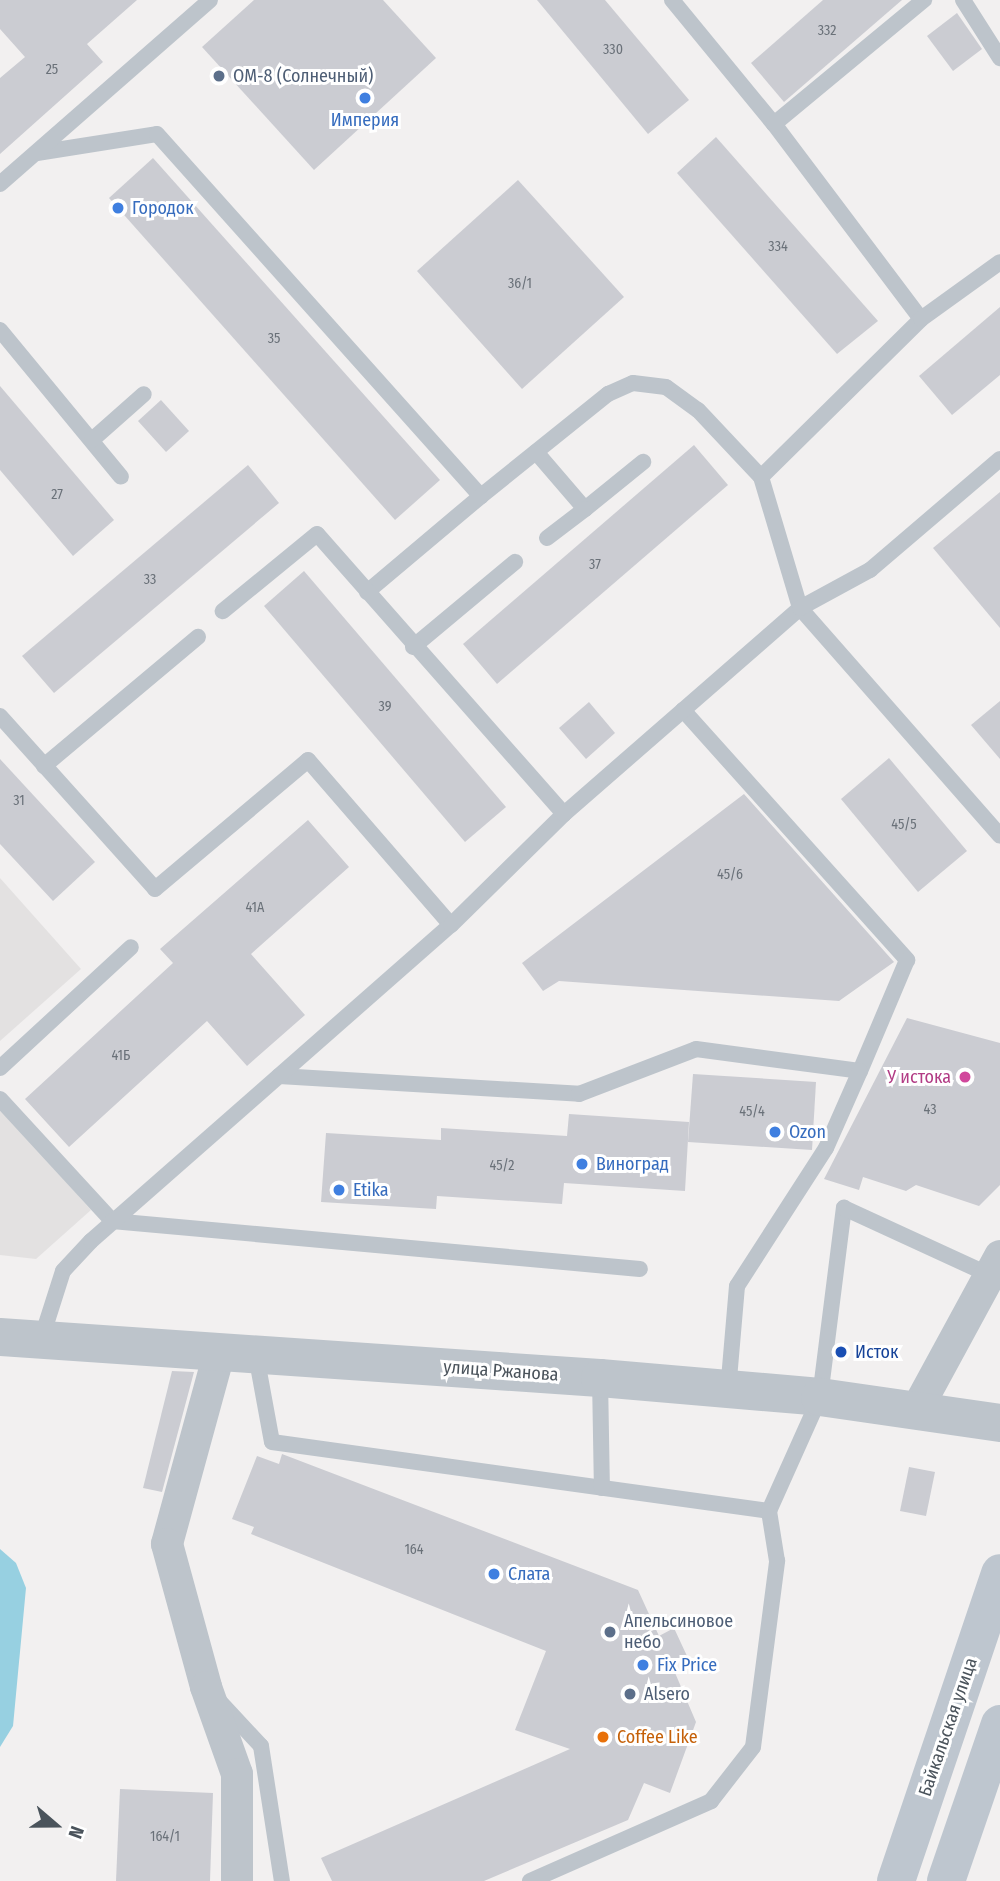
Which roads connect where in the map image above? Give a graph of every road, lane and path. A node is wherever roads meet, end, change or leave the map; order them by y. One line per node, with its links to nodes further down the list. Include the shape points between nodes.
1 (210, 0): 7 (lane)
2 (672, 0): 6 (lane)
3 (923, 0): 6 (lane)
4 (962, 0): 5 (lane)
5 (1000, 58)
6 (774, 124): 10 (lane)
7 (37, 153): 8 (lane); 19 (lane, via 157,135)
8 (0, 184)
9 (1000, 262): 10 (lane)
10 (921, 319): 18 (lane)
11 (0, 330): 13 (lane)
12 (144, 394): 13 (lane)
13 (92, 440): 17 (lane)
14 (536, 452): 18 (lane, via 608,394 633,383 666,387 698,410); 19 (lane); 20 (lane)
15 (1000, 459): 24 (lane, via 870,570)
16 (643, 461): 20 (lane)
17 (121, 477)
18 (761, 477): 24 (lane)
19 (481, 496): 23 (lane)
20 (585, 509): 21 (lane)
21 (547, 538)
22 (515, 562): 27 (lane)
23 (367, 592): 25 (lane, via 317,534); 27 (lane)
24 (800, 608): 28 (lane); 32 (lane)
25 (223, 611)
26 (198, 637): 30 (lane)
27 (413, 647): 31 (lane)
28 (683, 710): 31 (lane); 36 (lane, via 907,960)
29 (0, 716): 30 (lane)
30 (44, 766): 33 (lane, via 155,890 308,760)
31 (564, 814): 33 (lane)
32 (1000, 836)
33 (451, 925): 37 (lane)
34 (131, 947): 35 (lane)
35 (0, 1068)
36 (860, 1071): 37 (lane, via 696,1049 579,1094); 46 (lane, via 826,1148 737,1286)
37 (279, 1076): 39 (lane)
38 (0, 1099): 39 (lane)
39 (112, 1221): 41 (lane); 43 (lane, via 63,1271)
40 (995, 1266): 47 (lane, via 844,1208); 48 (street)
41 (640, 1269)
42 (0, 1337): 43 (street, улица Ржанова)
43 (41, 1340): 44 (street, улица Ржанова)
44 (238, 1352): 45 (street, улица Ржанова); 50 (lane, via 272,1442); 53 (street, via 167,1544)
45 (600, 1378): 46 (street, улица Ржанова); 50 (lane)
46 (728, 1390): 47 (street, улица Ржанова)
47 (820, 1397): 48 (street, улица Ржанова); 51 (lane)
48 (917, 1409): 49 (street, улица Ржанова)
49 (1000, 1423)
50 (602, 1488): 51 (lane)
51 (769, 1511): 57 (lane, via 777,1561 753,1747 711,1801)
52 (1000, 1573): 58 (main road, Байкальская улица)
53 (206, 1687): 55 (street, via 237,1774); 56 (lane, via 261,1746)
54 (1000, 1724): 59 (main road)
55 (237, 1881)
56 (282, 1881)
57 (530, 1881)
58 (896, 1881)
59 (946, 1881)

